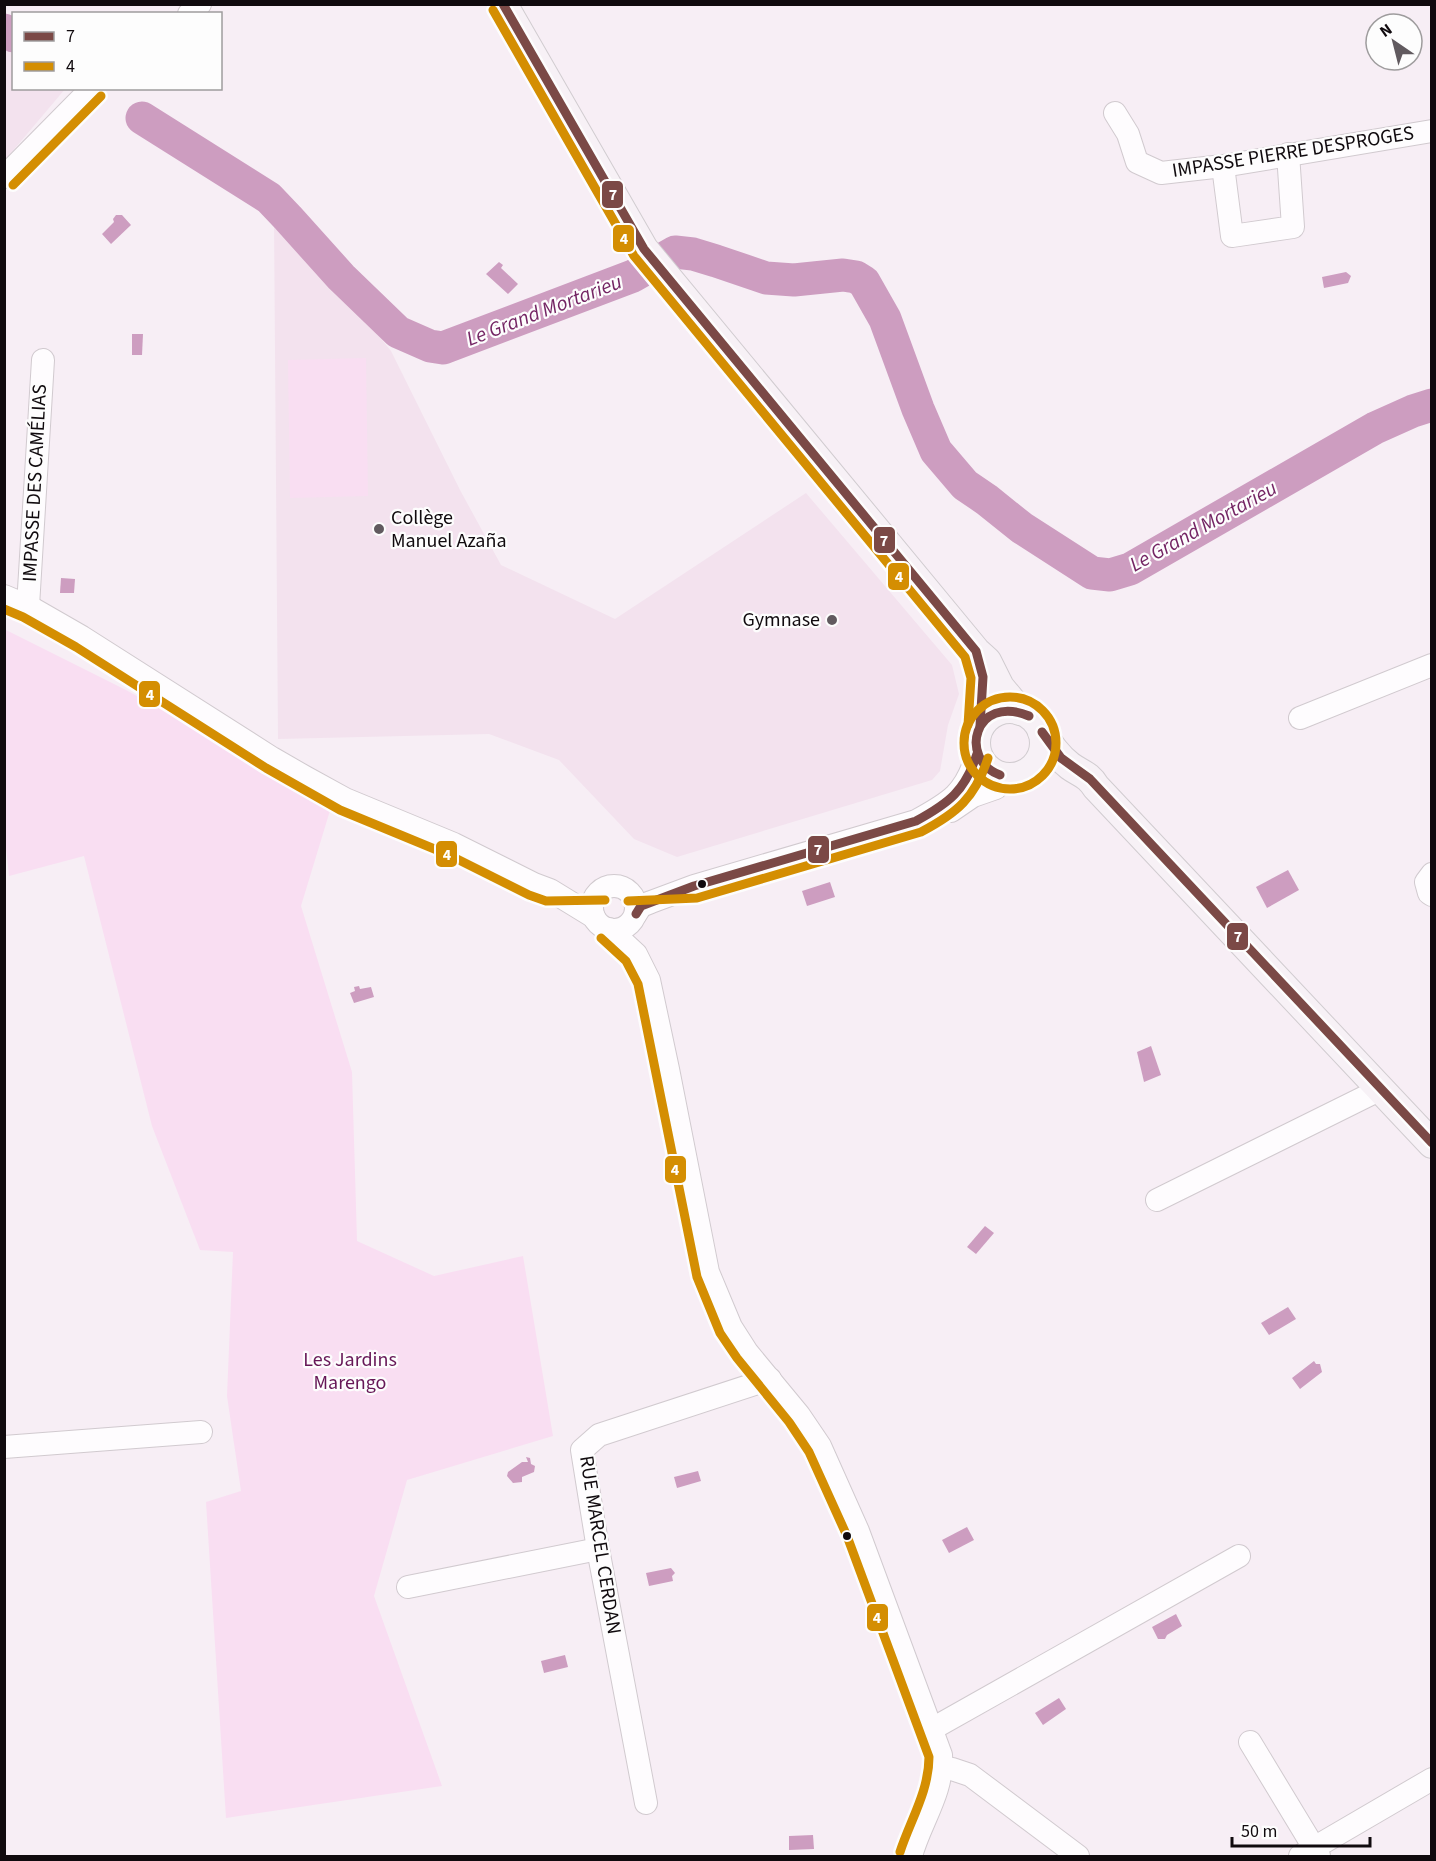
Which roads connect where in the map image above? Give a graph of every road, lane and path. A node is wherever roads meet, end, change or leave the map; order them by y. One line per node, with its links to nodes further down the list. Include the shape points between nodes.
1 (503, 4): 11 (main road, via 644,249)
2 (90, 90): 7 (street)
3 (1115, 113): 6 (street, IMPASSE PIERRE DESPROGES, via 1137,162 1161,172)
4 (1431, 131): 5 (street, IMPASSE PIERRE DESPROGES)
5 (1288, 154): 6 (street, IMPASSE PIERRE DESPROGES); 6 (street, via 1293,227 1232,236)
6 (1223, 166)
7 (4, 177)
8 (43, 360): 10 (street, IMPASSE DES CAMÉLIAS)
9 (4, 596): 10 (street)
10 (28, 606): 23 (street, via 345,799 454,844)
11 (976, 651): 13 (main road); 16 (main road, via 983,677)
12 (1431, 665): 14 (street)
13 (1020, 711): 15 (main road, via 1029,715); 16 (main road, via 997,711 987,717)
14 (1300, 718)
15 (1042, 732): 17 (main road, via 1044,742 1038,761 1032,769); 18 (main road, via 1054,752 1090,777)
16 (979, 740): 17 (main road, via 987,769); 19 (street, via 965,786 947,803)
17 (1013, 776): 18 (main road, via 1064,775); 19 (street, via 996,788 973,796 956,810)
18 (1096, 787): 28 (main road)
19 (916, 821): 21 (street)
20 (1431, 874): 24 (street, via 1426,882)
21 (694, 886): 22 (street); 25 (street, via 641,906)
22 (616, 888): 23 (street); 25 (street, via 635,900); 26 (street, via 595,897 592,911)
23 (549, 890): 26 (street)
24 (1431, 895)
25 (634, 917): 26 (street, via 622,929); 27 (street, via 631,928)
26 (601, 923): 27 (street)
27 (636, 954): 31 (street, via 649,980 708,1272 731,1327)
28 (1381, 1089): 29 (main road); 30 (street)
29 (1431, 1144)
30 (1157, 1200)
31 (771, 1379): 34 (street, RUE MARCEL CERDAN, via 598,1435 582,1449); 37 (street, via 820,1446 837,1480)
32 (201, 1432): 33 (street)
33 (4, 1447)
34 (598, 1549): 36 (street); 41 (street, RUE MARCEL CERDAN)
35 (1239, 1556): 37 (street)
36 (408, 1587)
37 (932, 1729): 39 (street)
38 (1250, 1742): 42 (street)
39 (942, 1768): 43 (street, via 938,1790); 44 (street, via 970,1775)
40 (1431, 1779): 42 (street)
41 (646, 1803)
42 (1311, 1854)
43 (911, 1857)
44 (1078, 1857)

